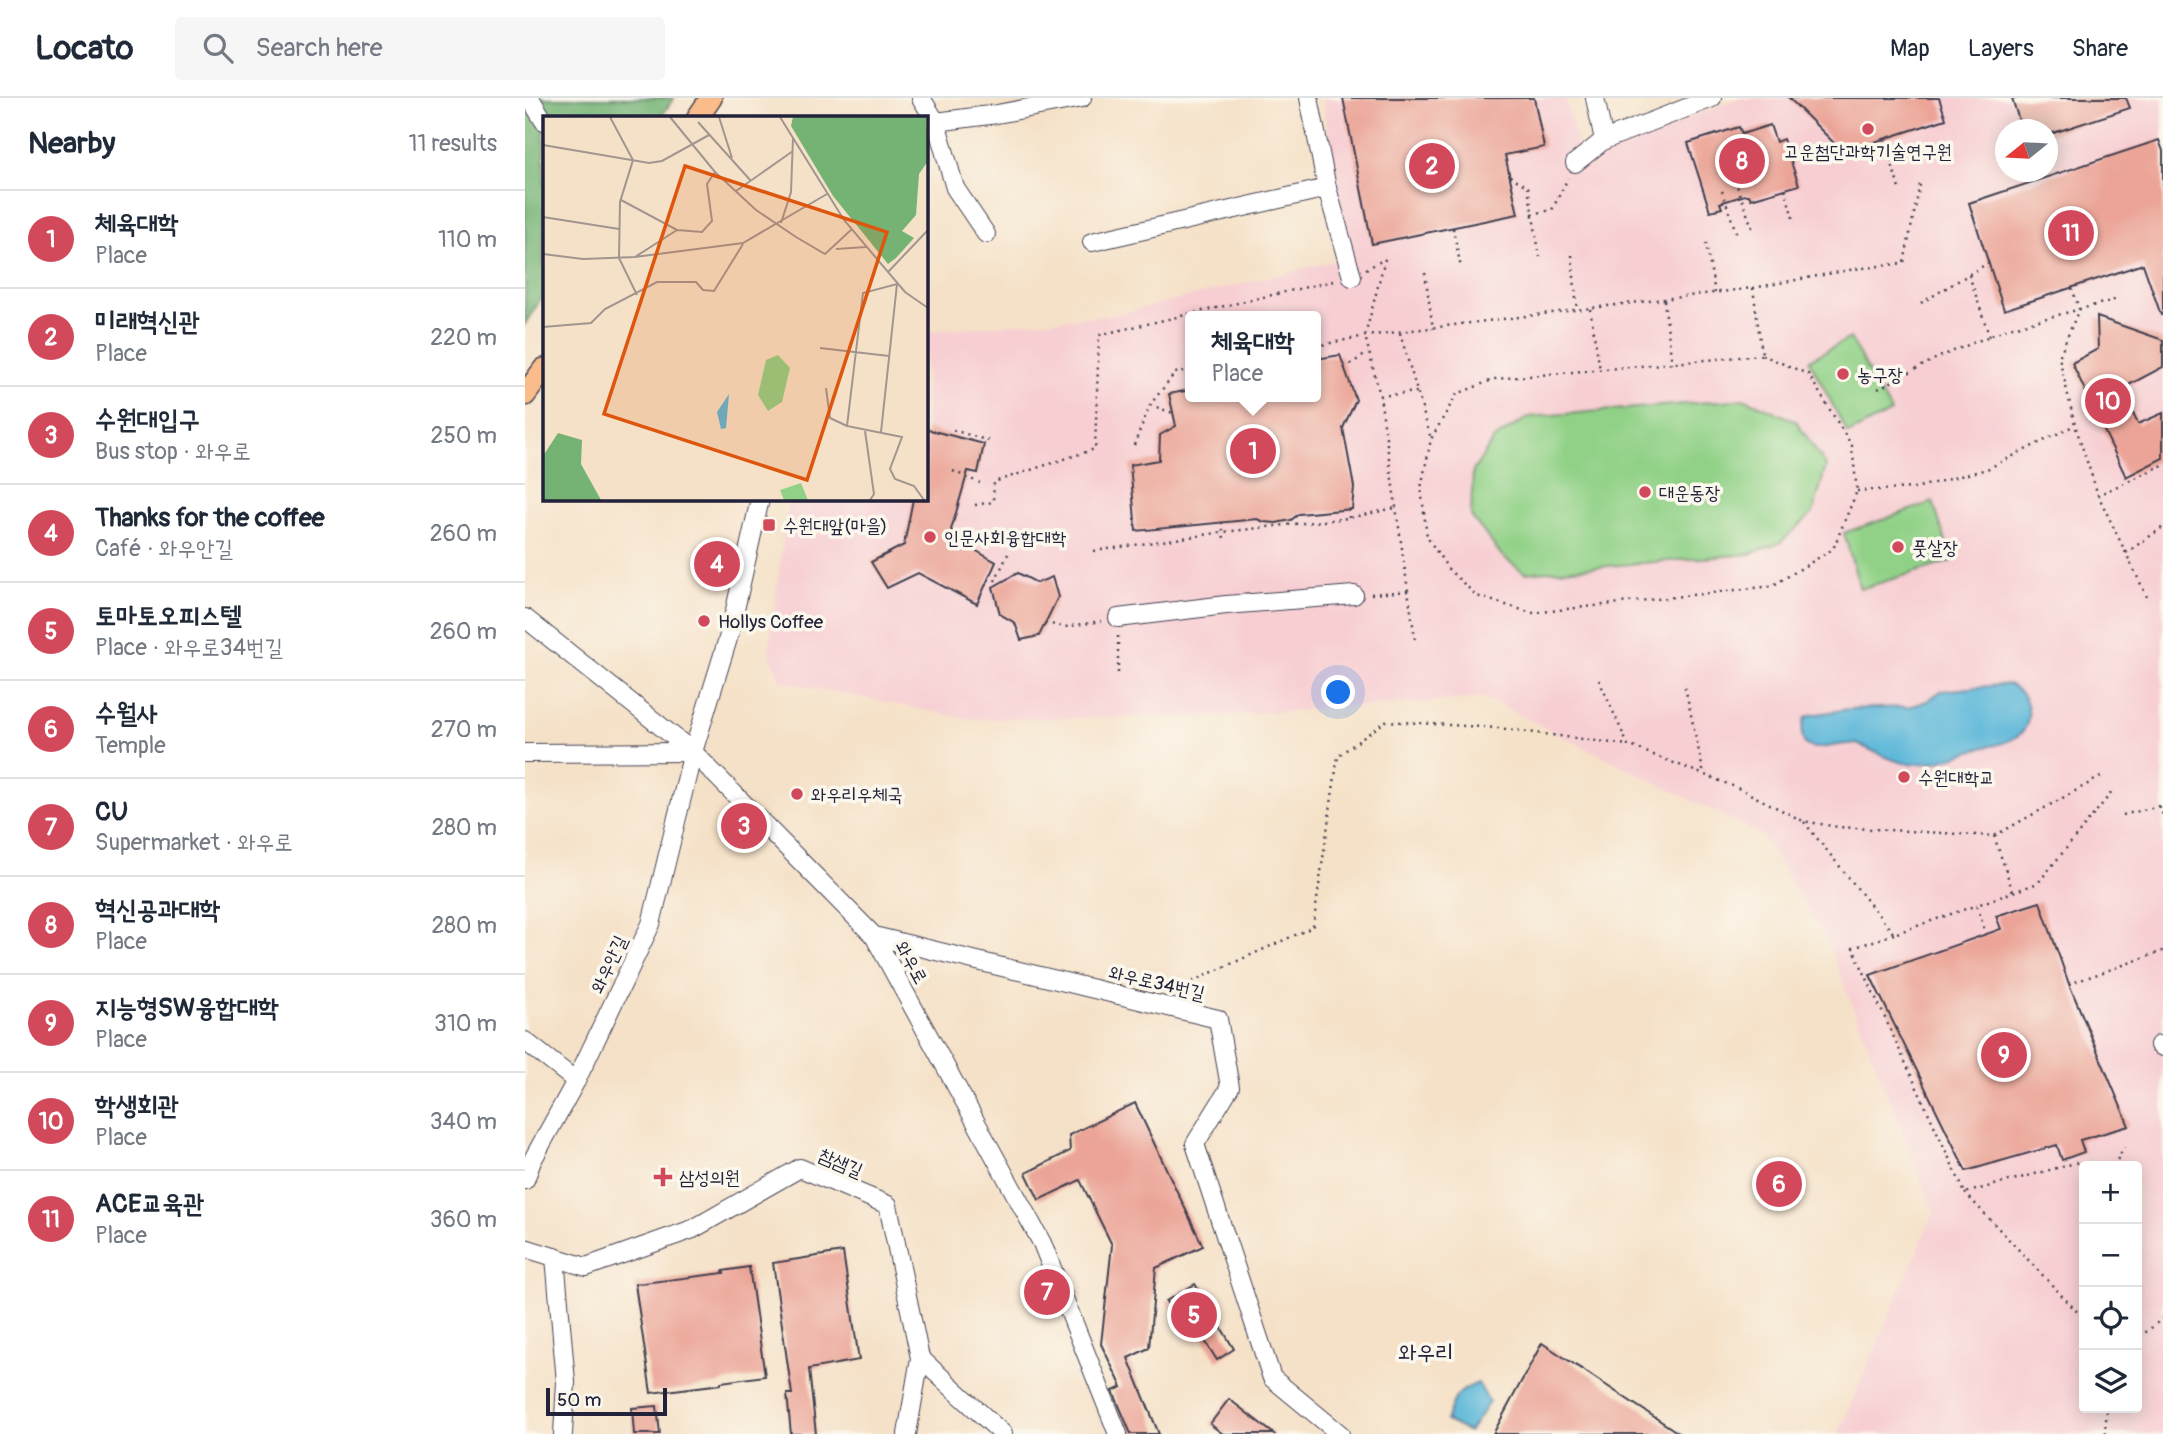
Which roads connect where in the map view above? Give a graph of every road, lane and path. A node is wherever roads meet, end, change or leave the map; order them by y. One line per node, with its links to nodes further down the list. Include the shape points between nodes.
1 (530, 98): 9 (street)
2 (711, 98): 8 (main road)
3 (921, 98): 10 (street)
4 (1082, 98): 10 (street)
5 (1309, 98): 17 (street)
6 (1595, 98): 12 (street)
7 (1712, 98): 12 (street)
8 (699, 116)
9 (543, 119)
10 (936, 122): 25 (street, via 955,188)
11 (1885, 139): 19 (path)
12 (1604, 140): 13 (street)
13 (1575, 163): 21 (path, via 1552,210)
14 (1510, 176): 21 (path, via 1528,187)
15 (1735, 180): 24 (path)
16 (1920, 184): 36 (path, via 1904,263)
17 (1327, 188): 27 (street); 35 (street)
18 (1785, 189): 22 (path)
19 (1899, 189)
20 (1722, 191): 26 (path)
21 (1532, 214): 30 (path)
22 (1793, 218)
23 (1453, 228): 32 (path)
24 (1753, 230)
25 (986, 233)
26 (1737, 235)
27 (1092, 242)
28 (1706, 243): 38 (path)
29 (1571, 255): 44 (path)
30 (1540, 257)
31 (1989, 263): 34 (path)
32 (1461, 268)
33 (1425, 273): 47 (path)
34 (1969, 275): 41 (path); 50 (path)
35 (1352, 276): 45 (path); 49 (path, via 1385,259)
36 (1753, 288): 38 (path); 53 (path)
37 (2073, 288): 43 (path)
38 (1715, 293): 40 (path)
39 (2118, 299): 43 (path)
40 (1664, 300): 42 (path); 54 (path)
41 (1921, 303)
42 (1590, 309): 44 (path); 57 (path)
43 (2079, 309): 50 (path, via 2009,328); 65 (path, via 2059,357)
44 (1577, 310): 47 (path)
45 (1202, 311)
46 (1185, 315): 76 (path, via 1099,335 1095,449 993,482 993,502)
47 (1433, 329): 48 (path)
48 (1400, 333): 49 (path); 60 (path)
49 (1365, 336): 51 (path); 52 (path)
50 (1990, 338): 59 (path)
51 (1321, 345)
52 (1368, 353): 55 (path); 62 (path)
53 (1762, 355): 54 (path); 73 (path, via 1808,374 1852,446)
54 (1672, 365): 57 (path)
55 (1344, 368)
56 (543, 370): 61 (main road)
57 (1600, 370): 67 (path, via 1495,379 1457,394)
58 (1185, 371): 63 (path, via 1175,373)
59 (1878, 388)
60 (1417, 392): 62 (path); 67 (path)
61 (525, 395)
62 (1380, 396): 77 (path)
63 (1150, 405): 64 (path); 69 (path)
64 (1173, 413)
65 (2075, 425): 73 (path, via 1987,469 1915,488); 74 (path)
66 (953, 430): 68 (path)
67 (1431, 439): 73 (path, via 1421,488 1427,537 1449,570 1476,596 1532,613 1772,586 1832,549)
68 (989, 441)
69 (1134, 445)
70 (2163, 465): 74 (path)
71 (954, 471): 72 (path)
72 (980, 483)
73 (1857, 491)
74 (2098, 495): 88 (path)
75 (760, 500): 101 (street, 와우안길, via 730,632)
76 (975, 505)
77 (1396, 507): 79 (path); 90 (path)
78 (1349, 509): 79 (path)
79 (1349, 520): 83 (path)
80 (1222, 522): 83 (path)
81 (2163, 527): 88 (path)
82 (969, 532): 84 (path)
83 (1223, 532): 85 (path); 86 (path)
84 (955, 534)
85 (1224, 539)
86 (1094, 551)
87 (1009, 552): 89 (path)
88 (2126, 553): 92 (path)
89 (995, 581)
90 (1409, 591): 91 (path); 96 (path)
91 (1354, 596): 94 (street)
92 (2147, 597)
93 (525, 618): 101 (street, 와우로)
94 (1118, 618): 95 (path, via 1065,627); 97 (path)
95 (1045, 623)
96 (1415, 639)
97 (1118, 673)
98 (1599, 680): 100 (path)
99 (1685, 687): 103 (path)
100 (1628, 745): 103 (path); 118 (path, via 1498,728 1386,720 1338,756 1313,927)
101 (693, 752): 102 (street); 115 (street, 와우로); 120 (street, 와우안길, via 651,924)
102 (525, 753)
103 (1704, 775): 109 (path)
104 (2104, 775): 110 (path)
105 (2112, 792): 111 (path, via 2038,883)
106 (2161, 805): 107 (path); 108 (path)
107 (2123, 815)
108 (2163, 815)
109 (1803, 821): 110 (path); 113 (path)
110 (1994, 836): 111 (path)
111 (2013, 892): 112 (path)
112 (1977, 905): 113 (path); 114 (path)
113 (1893, 934): 125 (path, via 1853,948)
114 (1986, 935)
115 (874, 936): 118 (street, 와우로34번길); 136 (street, 와우로, via 1042,1243)
116 (2163, 951): 117 (path)
117 (2069, 984)
118 (1146, 1002): 137 (street, 와우로34번길, via 1217,1019 1230,1087 1195,1144 1272,1378)
119 (525, 1041): 120 (street)
120 (576, 1081): 124 (street, 와우안길)
121 (2124, 1147): 122 (path)
122 (2117, 1161)
123 (2079, 1162): 125 (path)
124 (525, 1180)
125 (1965, 1193): 128 (path)
126 (525, 1248): 127 (street, 참샘길)
127 (555, 1257): 131 (street, 참샘길, via 586,1266 693,1229 800,1168 888,1205); 133 (street, via 566,1382)
128 (2079, 1314)
129 (2163, 1318): 130 (path)
130 (2142, 1335)
131 (921, 1357): 134 (street, 참샘길); 135 (street)
132 (2107, 1413): 138 (path)
133 (563, 1434)
134 (907, 1434)
135 (1003, 1434)
136 (1118, 1434)
137 (1340, 1434)
138 (2105, 1434)

